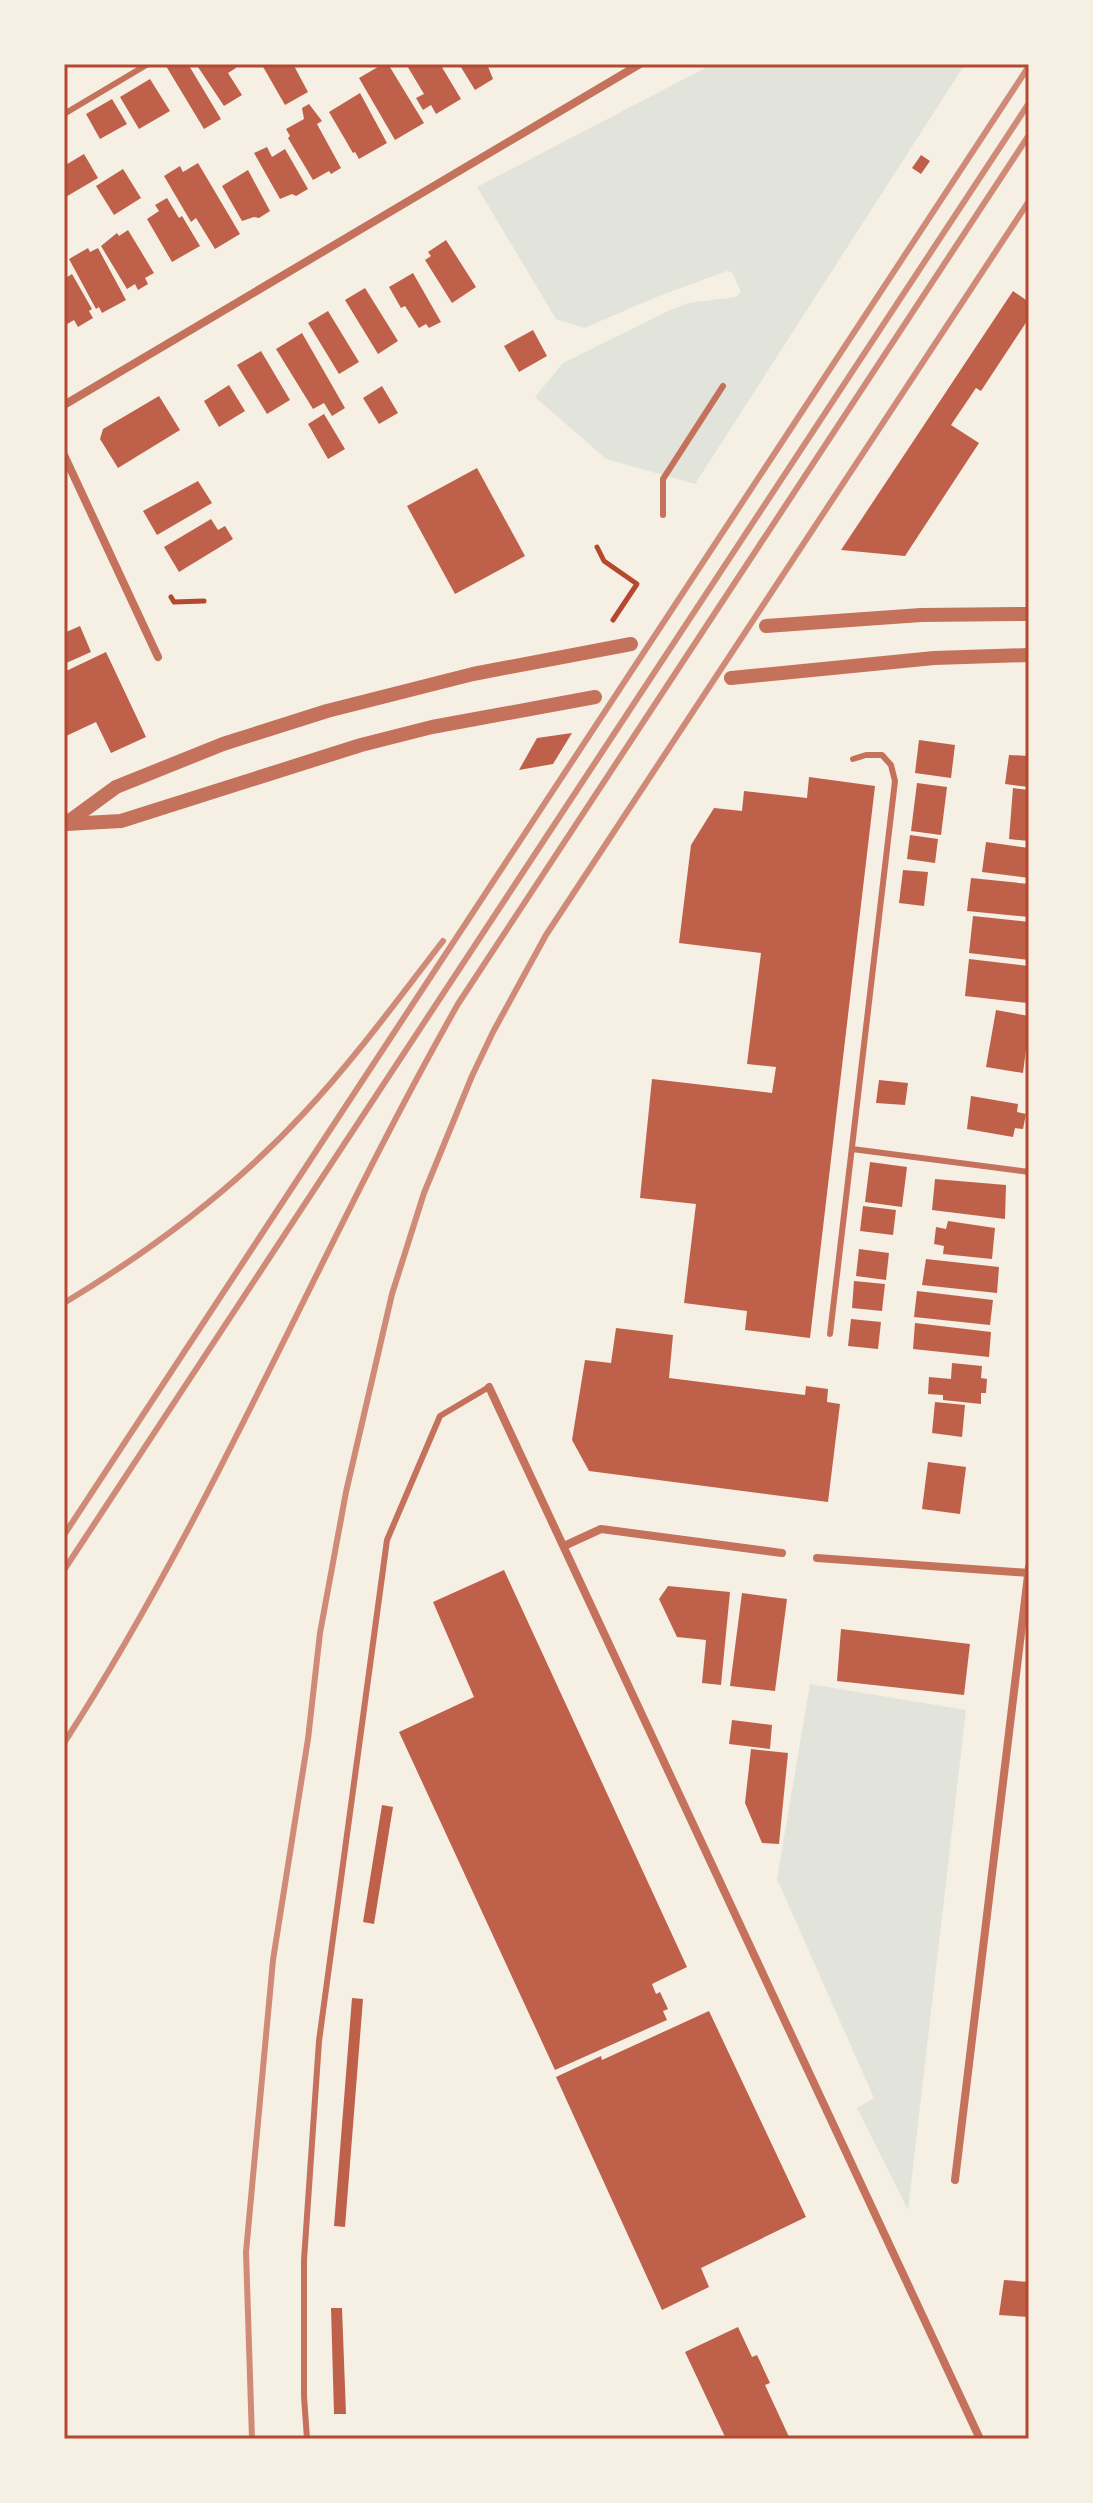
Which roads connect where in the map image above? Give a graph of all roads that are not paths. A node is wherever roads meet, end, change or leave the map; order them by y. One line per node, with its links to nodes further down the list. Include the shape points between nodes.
1 (148, 64): 3 (lane)
2 (640, 64): 5 (street)
3 (64, 114)
4 (723, 386): 7 (lane, via 663,479)
5 (64, 405)
6 (64, 455): 12 (street)
7 (663, 515)
8 (1029, 614): 9 (street)
9 (766, 626)
10 (631, 644): 16 (street, via 473,674 282,725 116,787)
11 (1029, 655): 13 (street, via 934,658)
12 (158, 657)
13 (731, 678)
14 (595, 697): 16 (street, via 361,745 121,821)
15 (853, 759): 17 (lane, via 882,755 895,781)
16 (65, 825)
17 (852, 1149): 18 (lane); 19 (lane)
18 (1029, 1172)
19 (830, 1334)
20 (489, 1387): 21 (street); 27 (lane, via 440,1416 387,1540 319,2041 304,2260)
21 (564, 1546): 22 (street, via 601,1529); 28 (street)
22 (782, 1553)
23 (817, 1558): 25 (street)
24 (1029, 1567): 25 (street)
25 (1029, 1573): 26 (street)
26 (955, 2180)
27 (307, 2439)
28 (980, 2439)

